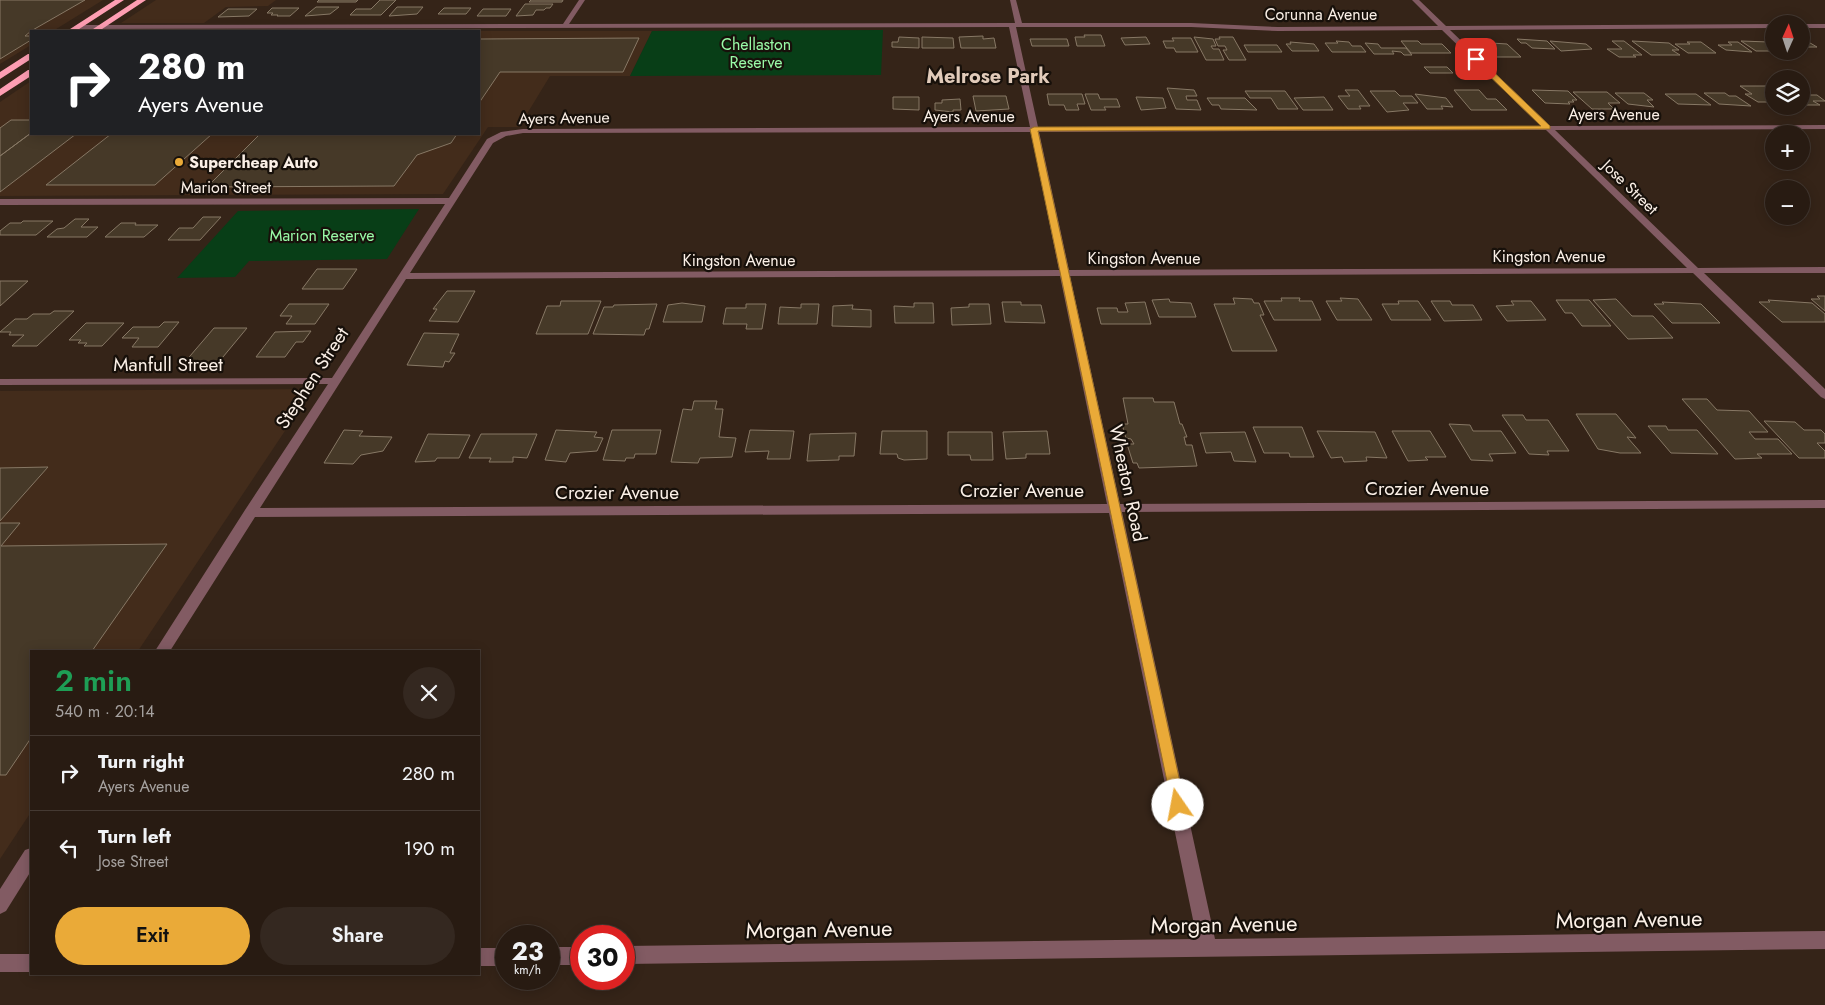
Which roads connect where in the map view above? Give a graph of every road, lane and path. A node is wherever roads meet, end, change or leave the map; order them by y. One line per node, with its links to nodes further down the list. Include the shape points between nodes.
1 (120, 0): 13 (highway)
2 (142, 0): 14 (highway)
3 (582, 0): 7 (street)
4 (1014, 0): 6 (street, Wheaton Road)
5 (1415, 0): 12 (street, Jose Street)
6 (1016, 25): 7 (street, Corunna Avenue); 12 (street, Corunna Avenue); 22 (street, Wheaton Road)
7 (565, 26): 11 (street, Corunna Avenue)
8 (1765, 26): 12 (street, Corunna Avenue)
9 (1810, 26): 10 (street)
10 (1825, 26)
11 (148, 27): 14 (street, Corunna Avenue); 15 (street, Corunna Avenue)
12 (1444, 28): 21 (street, Jose Street)
13 (75, 29): 14 (street, Corunna Avenue)
14 (97, 29)
15 (128, 30)
16 (30, 57): 18 (highway)
17 (30, 73): 19 (highway)
18 (0, 76)
19 (0, 93)
20 (1825, 127): 21 (street, Ayers Avenue)
21 (1548, 128): 22 (street, Ayers Avenue); 26 (street, Jose Street)
22 (1034, 129): 23 (street, Ayers Avenue, via 523,131); 28 (street, Wheaton Road)
23 (504, 134): 24 (street, Stephen Street, via 490,141)
24 (452, 201): 25 (street, Marion Street); 29 (street, Stephen Street)
25 (0, 202)
26 (1696, 270): 27 (street, Kingston Avenue); 28 (street, Kingston Avenue); 32 (street, Jose Street)
27 (1825, 270)
28 (1065, 273): 29 (street, Kingston Avenue); 34 (street, Wheaton Road)
29 (404, 276): 30 (street, Stephen Street)
30 (336, 381): 31 (street, Manfull Street); 35 (street, Stephen Street)
31 (0, 382)
32 (1825, 395)
33 (1825, 504): 34 (street, Crozier Avenue)
34 (1114, 508): 35 (street, Crozier Avenue); 40 (street, Wheaton Road)
35 (250, 513): 36 (street, Stephen Street)
36 (163, 650)
37 (30, 858): 38 (street)
38 (0, 904)
39 (1825, 940): 40 (street, Morgan Avenue)
40 (1208, 948): 41 (street, Morgan Avenue)
41 (635, 955)
42 (480, 957): 43 (street)
43 (495, 957)
44 (0, 963): 45 (street)
45 (30, 963)

